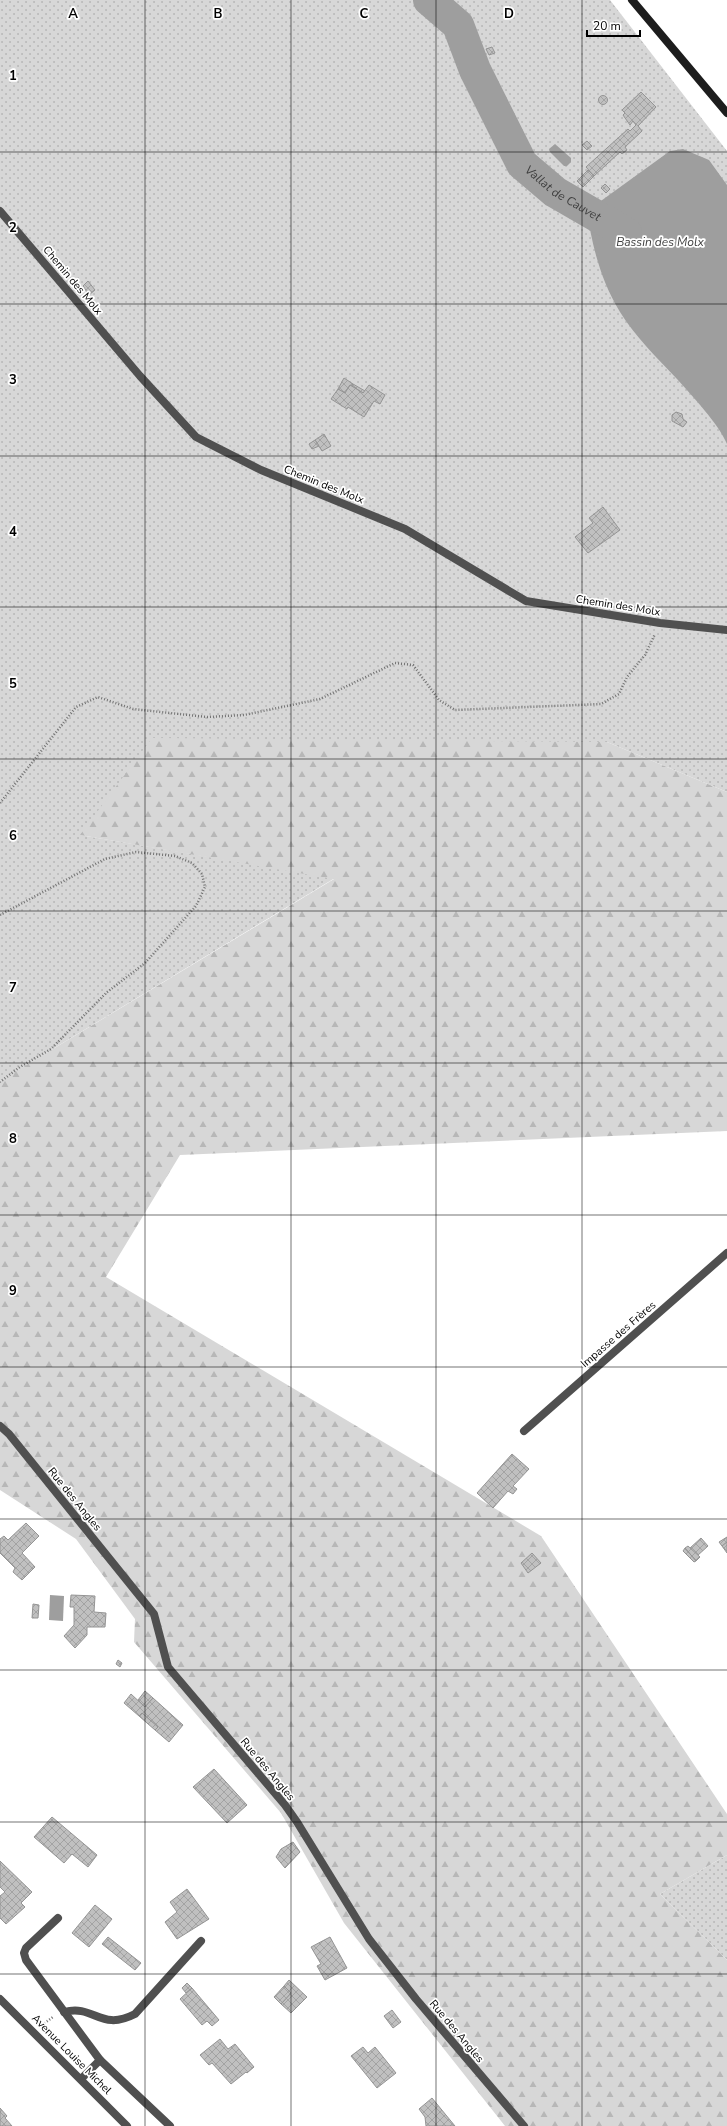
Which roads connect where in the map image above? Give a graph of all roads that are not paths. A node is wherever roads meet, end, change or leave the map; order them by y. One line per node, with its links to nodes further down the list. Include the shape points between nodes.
1 (632, 0): 2 (main road)
2 (727, 113)
3 (0, 211): 4 (street, Chemin des Molx, via 140,376 196,437 261,470 405,529 526,601 660,623)
4 (727, 630)
5 (727, 1253): 7 (street, Impasse des Frères)
6 (0, 1426): 16 (street, Rue des Angles, via 154,1614 168,1667 289,1811 369,1939 416,1999)
7 (524, 1431)
8 (58, 1918): 11 (street, via 26,1948 24,1953 26,1960)
9 (201, 1941): 11 (street, via 135,2014 113,2022 88,2012)
10 (0, 1999): 13 (street, Avenue Louise Michel)
11 (64, 2012): 12 (street)
12 (100, 2060): 13 (street); 15 (street)
13 (81, 2079): 14 (street, Avenue Louise Michel)
14 (127, 2126)
15 (170, 2126)
16 (524, 2126)

